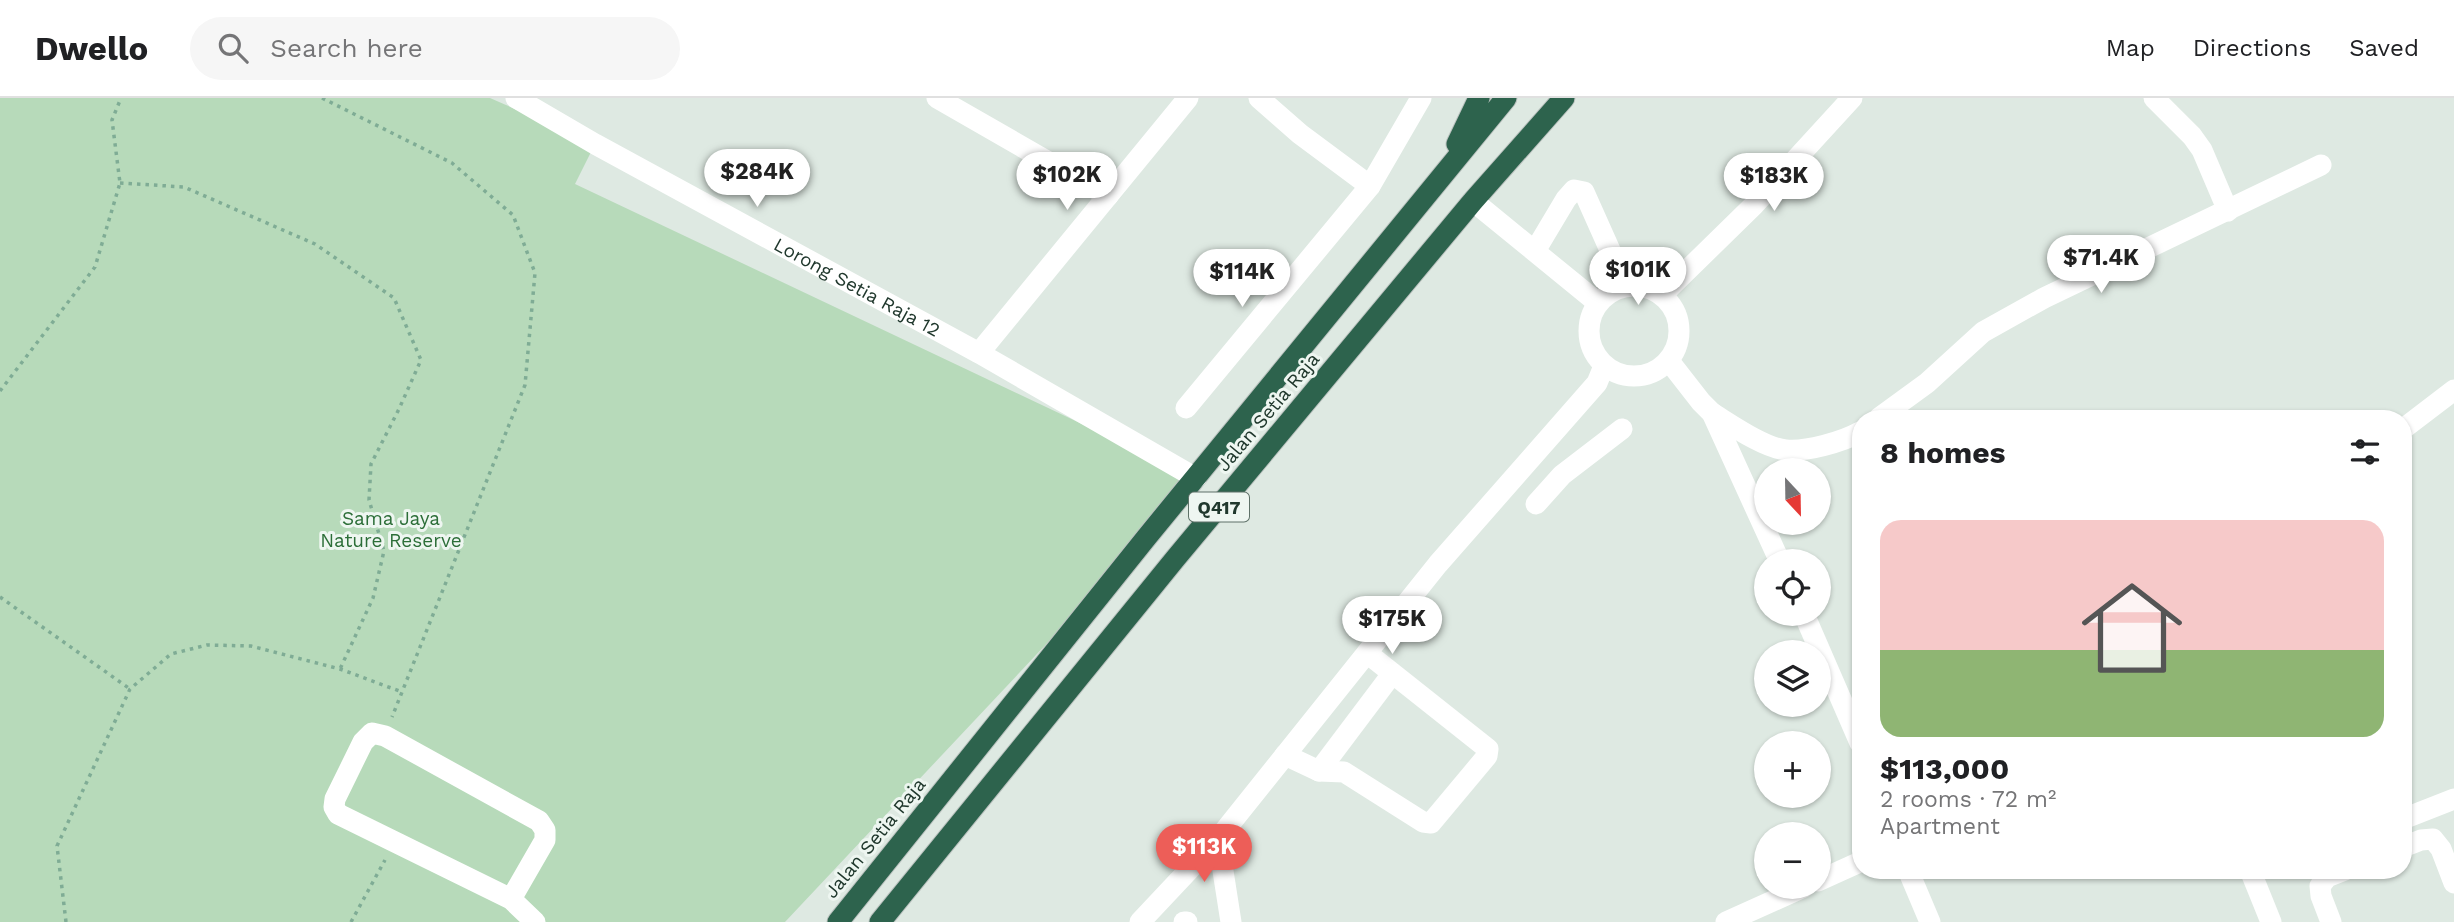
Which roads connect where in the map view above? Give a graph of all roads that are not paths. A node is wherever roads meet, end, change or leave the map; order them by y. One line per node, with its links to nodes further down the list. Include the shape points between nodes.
1 (516, 98): 21 (street, Lorong Setia Raja 12)
2 (937, 98): 14 (street)
3 (1188, 98): 14 (street)
4 (1259, 98): 13 (street)
5 (1421, 98): 13 (street)
6 (1479, 98): 12 (highway)
7 (1506, 98): 12 (highway, Jalan Setia Raja / Q417)
8 (1564, 98): 15 (highway, Jalan Setia Raja / Q417)
9 (1852, 98): 19 (street, via 1754,205)
10 (2154, 98): 16 (street, via 2202,150)
11 (2321, 165): 16 (street)
12 (1440, 177): 33 (highway, Jalan Setia Raja / Q417)
13 (1370, 186): 25 (street)
14 (1108, 196): 21 (street)
15 (1473, 201): 17 (street); 56 (highway, Jalan Setia Raja / Q417)
16 (2228, 211): 26 (street, via 2043,298 1983,332)
17 (1535, 251): 18 (street, via 1566,199 1574,190 1584,192); 20 (street)
18 (1626, 286): 19 (street); 20 (street)
19 (1662, 295): 22 (street, via 1677,315 1679,339)
20 (1598, 303): 23 (street, via 1588,324 1591,347)
21 (979, 354): 33 (street, Lorong Setia Raja 12)
22 (1669, 360): 23 (street, via 1650,374 1626,376); 27 (street)
23 (1604, 366): 31 (street, via 1597,383)
24 (2454, 390): 28 (street)
25 (1186, 408)
26 (1890, 410)
27 (1712, 412): 30 (street, via 1747,435 1784,450 1821,446); 35 (street)
28 (2412, 422)
29 (1622, 429): 32 (street)
30 (1852, 435)
31 (1537, 452): 32 (street); 37 (street)
32 (1562, 475): 34 (street)
33 (1196, 478): 55 (highway, Jalan Setia Raja / Q417)
34 (1536, 503)
35 (1774, 549)
36 (1810, 626): 39 (street)
37 (1367, 653): 38 (street); 40 (street)
38 (1392, 674): 41 (street); 41 (street, via 1488,748 1487,756 1430,822 1423,822 1344,772)
39 (1852, 709)
40 (1286, 755): 41 (street); 44 (street)
41 (1319, 771)
42 (2454, 799): 43 (street)
43 (2412, 815)
44 (1217, 839): 57 (street); 58 (street)
45 (2412, 844): 51 (street, via 2433,839)
46 (1852, 866): 47 (street)
47 (1831, 875)
48 (1912, 879): 60 (street)
49 (2259, 879): 61 (street)
50 (2325, 879): 62 (street, via 2320,886 2321,897)
51 (2454, 883)
52 (511, 899): 52 (street, via 338,814 335,799 372,733 539,821 545,840); 54 (street)
53 (1777, 899): 59 (street)
54 (535, 922)
55 (838, 922)
56 (880, 922)
57 (1140, 922)
58 (1231, 922)
59 (1726, 922)
60 (1930, 922)
61 (2271, 922)
62 (2331, 922)

